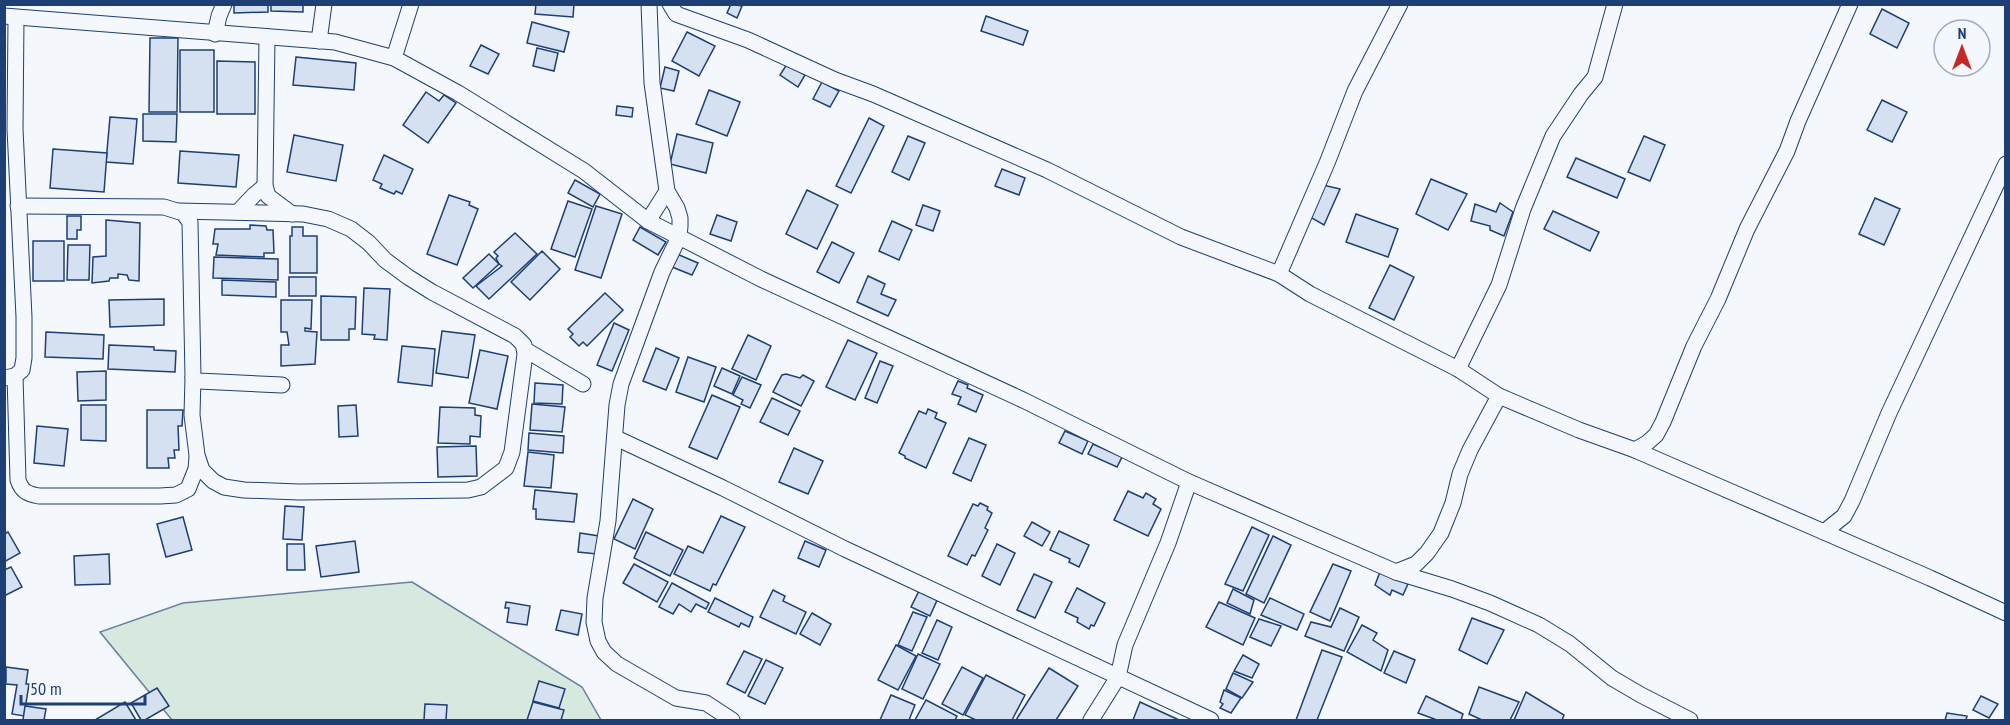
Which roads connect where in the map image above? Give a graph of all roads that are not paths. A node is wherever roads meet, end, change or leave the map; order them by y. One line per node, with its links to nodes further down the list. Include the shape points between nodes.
1 (224, 4): 10 (street)
2 (324, 4): 12 (street)
3 (411, 4): 13 (street)
4 (649, 4): 16 (street, via 652,83)
5 (670, 4): 23 (street, via 676,14 884,98 1047,170 1181,237)
6 (1400, 4): 23 (street, via 1355,91)
7 (1615, 4): 25 (street, via 1595,77 1553,136 1523,209 1499,285)
8 (1850, 4): 32 (street, via 1663,422 1656,435)
9 (10, 17): 10 (street); 17 (street)
10 (215, 34): 11 (street)
11 (267, 37): 12 (street); 15 (street)
12 (319, 41): 13 (street)
13 (394, 58): 21 (street, via 584,171)
14 (2006, 164): 35 (street, via 1852,501 1844,516)
15 (265, 186): 19 (street); 20 (street, via 268,196)
16 (667, 190): 21 (street); 22 (street, via 680,218)
17 (18, 206): 18 (street, via 164,207); 26 (street, via 24,358 22,370)
18 (178, 211): 19 (street); 27 (street, via 190,222)
19 (238, 212): 20 (street)
20 (292, 214): 24 (street, via 319,216 351,229 408,277 515,336)
21 (648, 221): 22 (street)
22 (679, 237): 31 (street, via 621,384); 34 (street)
23 (1279, 274): 25 (street, via 1310,294)
24 (524, 349): 28 (street); 33 (street, via 512,452 506,468 481,487 449,491 244,490 213,481 202,470)
25 (1458, 369): 30 (street)
26 (10, 377): 33 (street, via 18,480 26,494 176,495 188,489)
27 (193, 377): 29 (street, via 198,381); 33 (street)
28 (583, 384)
29 (282, 385)
30 (1499, 396): 32 (street); 36 (street, via 1470,450 1441,533 1416,564)
31 (616, 438): 38 (street); 39 (street, via 595,598 597,641 617,664 676,698 706,703)
32 (1635, 450): 35 (street)
33 (197, 455)
34 (1189, 482): 36 (street); 38 (street, via 1125,645)
35 (1824, 532): 37 (street)
36 (1396, 572): 42 (street, via 1490,603 1539,626 1570,644 1612,678)
37 (2006, 613)
38 (1118, 677): 40 (street); 41 (street)
39 (732, 720)
40 (1090, 720)
41 (1212, 720)
42 (1690, 720)

